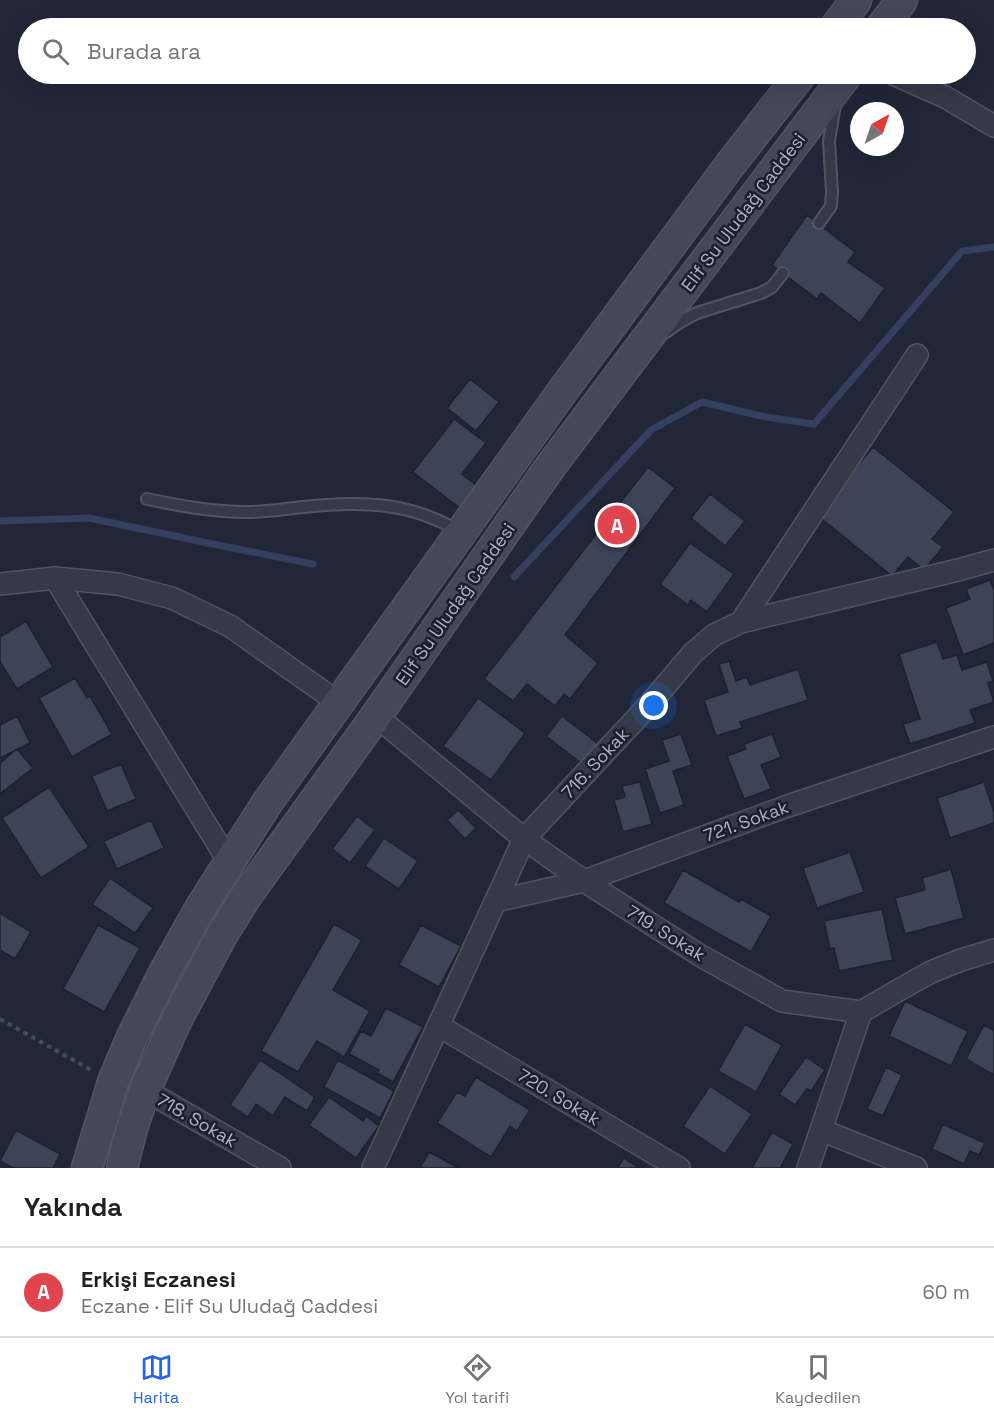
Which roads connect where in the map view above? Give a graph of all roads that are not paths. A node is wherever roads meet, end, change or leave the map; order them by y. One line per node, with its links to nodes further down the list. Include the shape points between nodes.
1 (856, 0): 3 (main road)
2 (902, 0): 4 (main road)
3 (842, 18)
4 (888, 18)
5 (793, 84): 15 (main road, Elif Su Uludağ Caddesi)
6 (839, 84): 12 (main road, Elif Su Uludağ Caddesi)
7 (842, 84): 10 (lane, via 829,141 831,206)
8 (916, 84): 9 (street)
9 (994, 126)
10 (819, 223)
11 (783, 273): 12 (lane, via 767,290 690,317)
12 (638, 351): 21 (main road, Elif Su Uludağ Caddesi, via 550,467)
13 (917, 355): 19 (street)
14 (147, 499): 15 (lane, via 195,509 247,512 325,505 396,506 430,516)
15 (461, 532): 20 (main road, Elif Su Uludağ Caddesi)
16 (994, 560): 19 (street, 716. Sokak)
17 (55, 578): 18 (street); 20 (street, via 118,584 172,598 230,626); 24 (street)
18 (0, 584)
19 (741, 622): 23 (street, 716. Sokak, via 714,635 693,653)
20 (339, 703): 24 (main road, Elif Su Uludağ Caddesi)
21 (376, 716): 23 (street, 719. Sokak); 30 (main road, Elif Su Uludağ Caddesi, via 222,935)
22 (994, 737): 25 (street, 721. Sokak, via 785,807)
23 (524, 839): 25 (street, 719. Sokak); 26 (street, 716. Sokak)
24 (230, 862): 32 (main road, Elif Su Uludağ Caddesi, via 165,971 132,1037 113,1082)
25 (584, 881): 26 (street, 721. Sokak); 28 (street, 719. Sokak, via 701,956 782,1001)
26 (496, 901): 29 (street, 716. Sokak)
27 (994, 951): 28 (street, via 931,972)
28 (861, 1012): 31 (street)
29 (439, 1026): 35 (street, 716. Sokak); 36 (street, 720. Sokak)
30 (145, 1090): 33 (main road, Elif Su Uludağ Caddesi); 34 (street, 718. Sokak)
31 (821, 1130): 37 (street); 38 (street)
32 (87, 1168)
33 (122, 1168)
34 (280, 1168)
35 (373, 1168)
36 (679, 1168)
37 (808, 1168)
38 (916, 1168)

